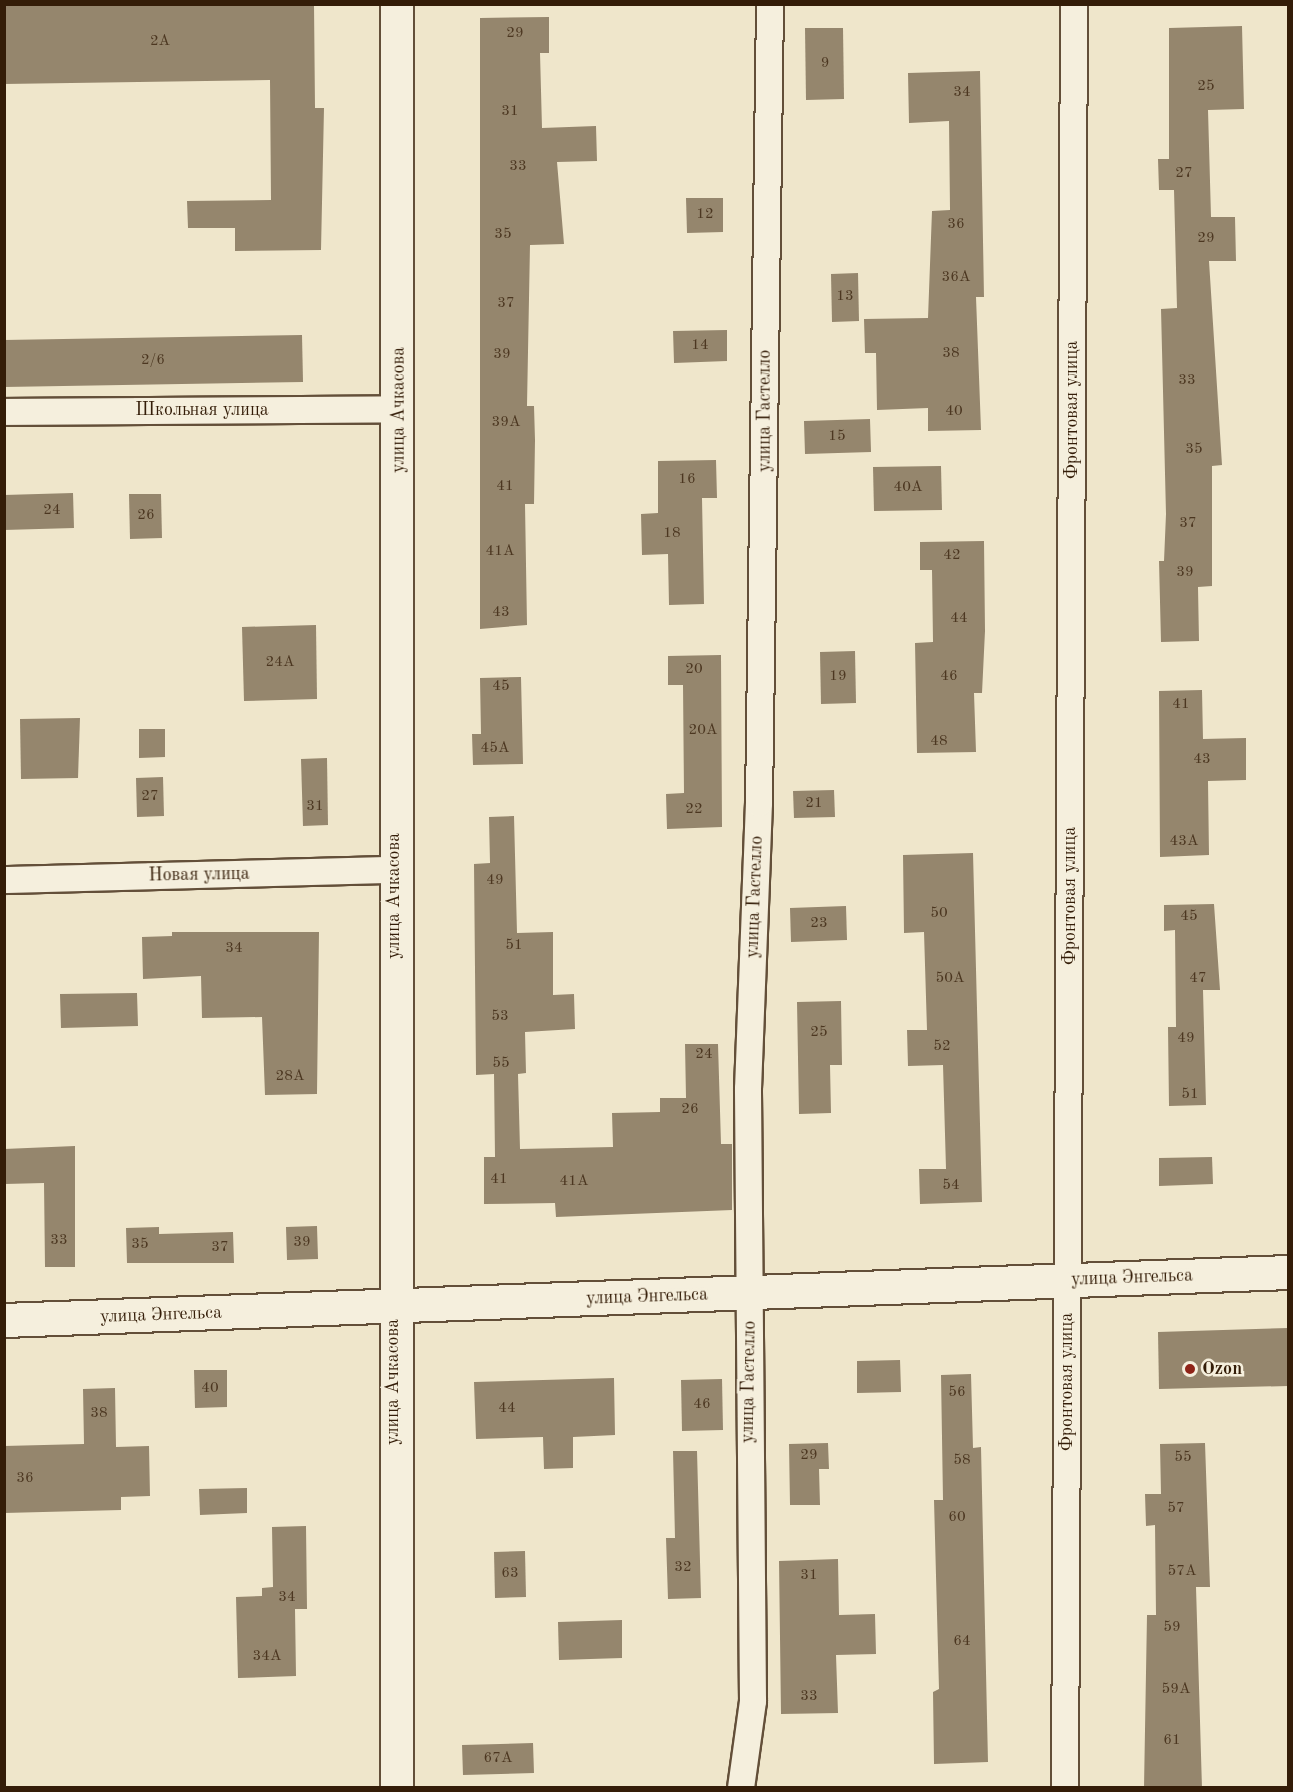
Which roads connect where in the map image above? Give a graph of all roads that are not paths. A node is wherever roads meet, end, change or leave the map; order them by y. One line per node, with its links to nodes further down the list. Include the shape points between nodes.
1 (397, 4): 4 (street, улица Ачкасова)
2 (770, 4): 10 (street, улица Гастелло, via 759,803 748,1089)
3 (1074, 4): 9 (street, Фронтовая улица)
4 (400, 409): 5 (street, Школьная улица); 6 (street, улица Ачкасова)
5 (4, 412)
6 (393, 870): 7 (street, Новая улица); 11 (street, улица Ачкасова)
7 (4, 880)
8 (1288, 1272): 9 (main road, улица Энгельса)
9 (1068, 1280): 10 (main road, улица Энгельса); 15 (street, Фронтовая улица)
10 (751, 1293): 11 (main road, улица Энгельса); 14 (street, улица Гастелло, via 747,1471 753,1701)
11 (393, 1308): 12 (main road, улица Энгельса); 13 (street, улица Ачкасова)
12 (4, 1320)
13 (397, 1788)
14 (741, 1788)
15 (1065, 1788)

